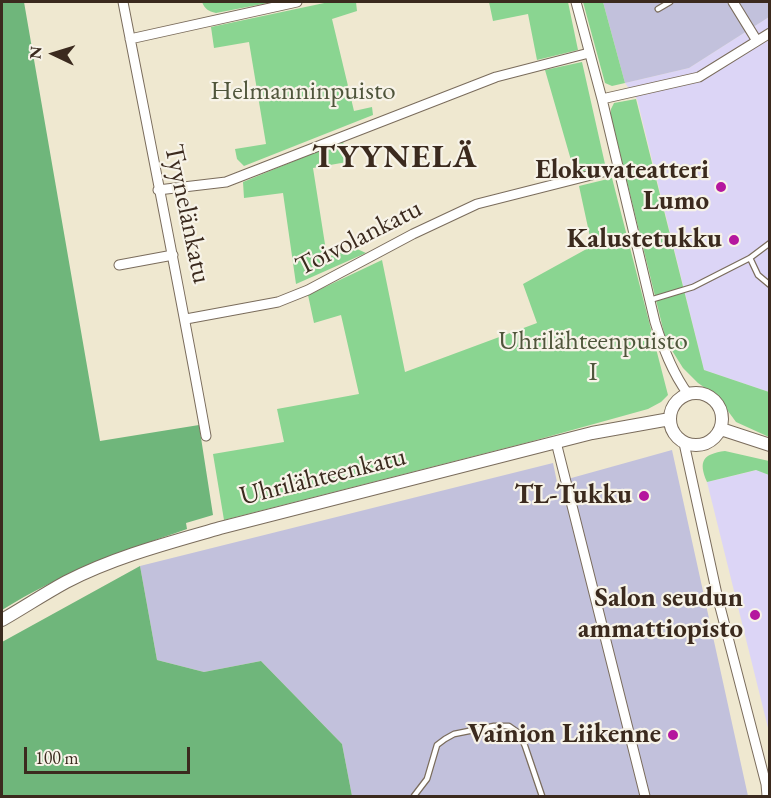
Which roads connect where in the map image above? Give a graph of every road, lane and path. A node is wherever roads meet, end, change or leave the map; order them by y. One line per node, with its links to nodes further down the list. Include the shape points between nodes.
1 (123, 2): 8 (street, Tyynelänkatu)
2 (297, 2): 8 (street)
3 (576, 2): 10 (street)
4 (670, 2): 6 (lane)
5 (733, 2): 9 (street)
6 (658, 9)
7 (770, 33): 9 (street)
8 (130, 39): 13 (street, Tyynelänkatu)
9 (757, 41): 11 (street, via 699,77)
10 (589, 53): 11 (street); 13 (street, via 496,77 232,180)
11 (602, 99): 12 (street)
12 (619, 168): 19 (street); 20 (street, Toivolankatu, via 477,204 278,302)
13 (158, 190): 15 (street, Tyynelänkatu)
14 (770, 243): 16 (lane)
15 (173, 255): 17 (street); 20 (street, Tyynelänkatu)
16 (750, 258): 18 (lane, via 758,275); 19 (lane, via 693,287)
17 (119, 265)
18 (770, 285)
19 (650, 300): 21 (street, via 665,352)
20 (186, 319): 24 (street, Tyynelänkatu)
21 (688, 394): 22 (street, via 675,404); 23 (street, via 705,394 718,404)
22 (670, 419): 25 (street, Uhrilähteenkatu); 26 (street, via 674,433)
23 (722, 429): 26 (street, via 702,446); 27 (street)
24 (206, 436)
25 (556, 442): 28 (street, Uhrilähteenkatu, via 163,544 67,582); 31 (street)
26 (684, 443): 32 (street)
27 (770, 445)
28 (2, 620)
29 (414, 796): 30 (lane, via 427,779 437,745 454,734 494,726 509,726 519,733)
30 (542, 796)
31 (645, 796)
32 (767, 796)

